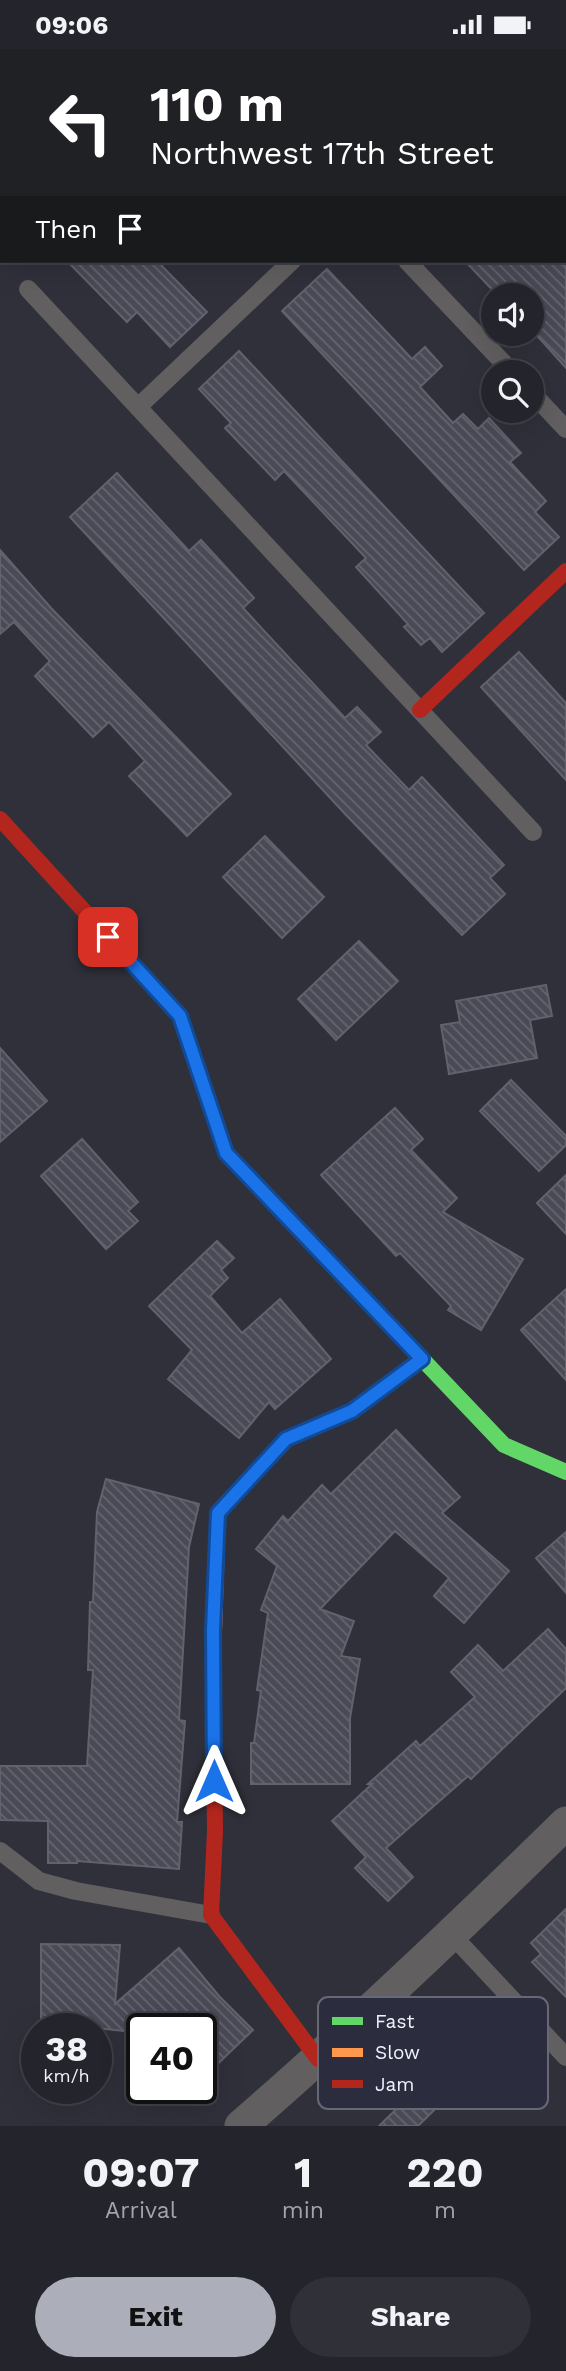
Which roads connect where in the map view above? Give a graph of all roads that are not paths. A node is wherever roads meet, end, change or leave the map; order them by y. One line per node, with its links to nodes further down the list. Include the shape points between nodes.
1 (290, 263): 6 (lane)
2 (409, 263): 4 (lane)
3 (29, 289): 6 (lane)
4 (501, 360)
5 (544, 406): 7 (lane)
6 (138, 407): 9 (lane)
7 (566, 429)
8 (566, 571): 9 (street)
9 (420, 710): 11 (lane)
10 (0, 819): 12 (street, via 180,1016 226,1153)
11 (533, 832)
12 (422, 1359): 13 (street, via 504,1445); 16 (street, via 352,1411 286,1439 218,1513)
13 (566, 1472)
14 (566, 1823): 17 (street)
15 (0, 1851): 16 (lane, via 39,1881)
16 (211, 1916): 22 (street)
17 (452, 1935): 18 (street); 19 (lane)
18 (385, 1997)
19 (510, 1997)
20 (548, 2038): 21 (lane)
21 (566, 2057)
22 (318, 2059): 23 (street)
23 (241, 2126)

